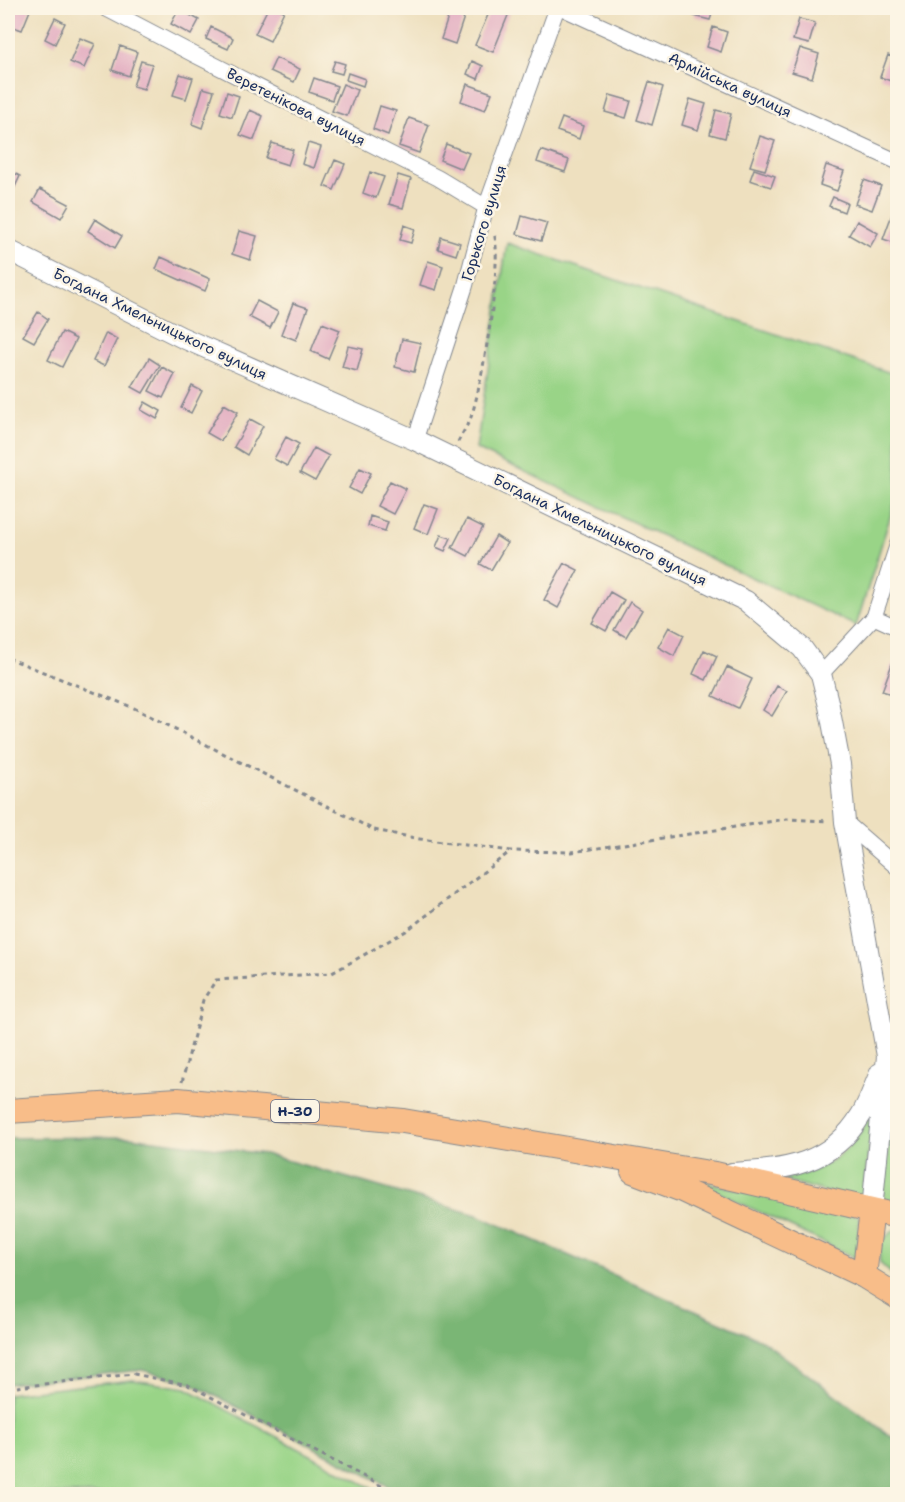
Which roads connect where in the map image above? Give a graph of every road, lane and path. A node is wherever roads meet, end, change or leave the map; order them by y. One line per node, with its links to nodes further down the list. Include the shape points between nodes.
1 (105, 8): 5 (street, Веретенікова вулиця, via 438,178)
2 (557, 8): 5 (street, Горького вулиця)
3 (562, 8): 4 (street, Армійська вулиця)
4 (897, 162)
5 (486, 207): 7 (street, Горького вулиця, via 465,287); 8 (path, via 496,238 490,326 471,416)
6 (8, 250): 7 (street, Богдана Хмельницького вулиця, via 181,337)
7 (415, 441): 8 (street, Богдана Хмельницького вулиця)
8 (451, 458): 13 (street, Богдана Хмельницького вулиця, via 746,601 801,648)
9 (897, 543): 10 (street)
10 (874, 617): 11 (street); 13 (street)
11 (897, 628)
12 (8, 658): 15 (path, via 134,708 374,830)
13 (821, 674): 14 (street, Богдана Хмельницького вулиця, via 840,764)
14 (845, 822): 15 (path, via 787,819 572,852); 16 (street); 17 (street, Богдана Хмельницького вулиця)
15 (511, 851): 18 (path, via 406,932 332,972 216,980 203,1000)
16 (897, 868)
17 (892, 1064): 21 (street, via 862,1114 830,1150 805,1163 776,1171); 22 (street, Богдана Хмельницького вулиця)
18 (178, 1100): 19 (main road, Н-30); 20 (main road, Н-30, via 403,1120)
19 (8, 1111)
20 (581, 1152): 21 (main road, Н-30); 24 (main road, Н-30, via 680,1189)
21 (715, 1174): 22 (main road, Н-30)
22 (872, 1210): 23 (main road, Н-30); 24 (main road)
23 (897, 1216)
24 (864, 1276): 25 (main road, Н-30)
25 (897, 1297)
26 (8, 1388): 27 (path, via 134,1374 188,1385)
27 (397, 1494)

